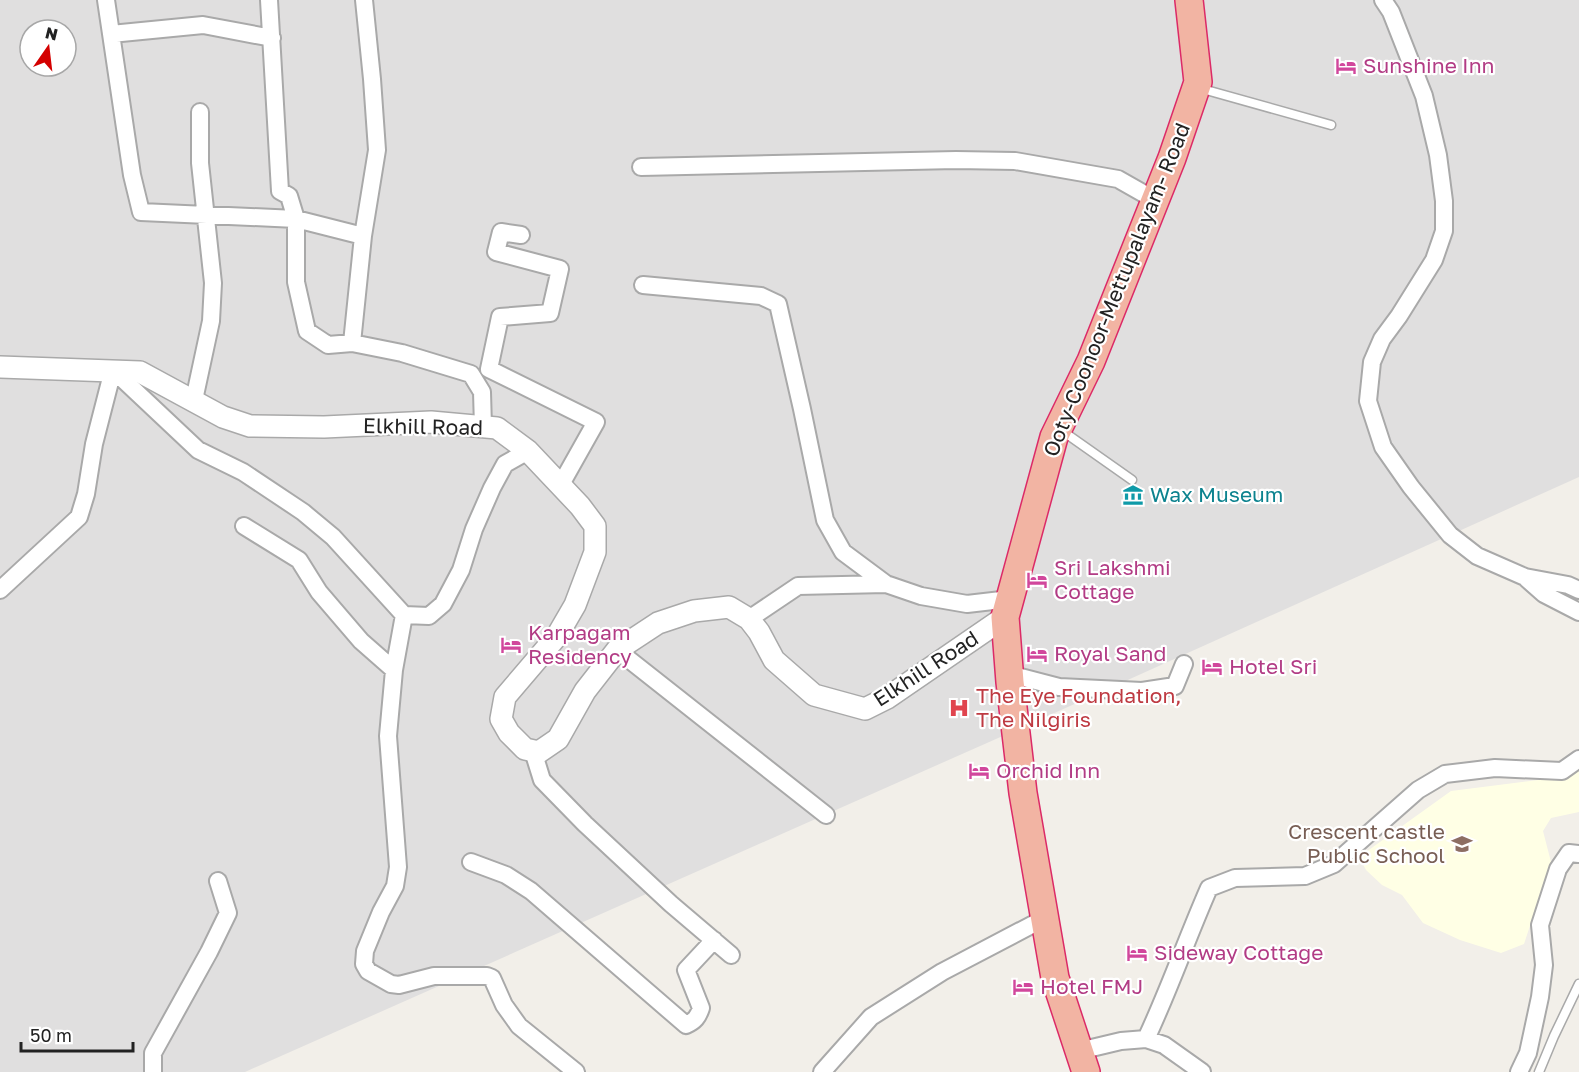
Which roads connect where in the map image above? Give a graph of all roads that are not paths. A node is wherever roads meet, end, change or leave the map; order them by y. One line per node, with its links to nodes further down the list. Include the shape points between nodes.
1 (106, 0): 6 (street)
2 (269, 0): 7 (street)
3 (364, 0): 16 (street, via 377,150)
4 (1189, 0): 8 (highway, Ooty-Coonoor-Mettupalayam- Road)
5 (1389, 4): 28 (street, via 1424,96 1436,145 1444,231 1434,260 1382,339 1372,362 1368,401 1383,447 1450,535 1477,556)
6 (111, 34): 7 (street, via 203,25); 13 (street, via 141,212)
7 (272, 38): 14 (street, via 280,191 290,196)
8 (1196, 87): 10 (lane); 12 (highway, Ooty-Coonoor-Mettupalayam- Road)
9 (200, 112): 13 (street)
10 (1330, 125)
11 (641, 167): 12 (street, via 1014,161 1118,179)
12 (1155, 200): 23 (highway, Ooty-Coonoor-Mettupalayam- Road, via 1091,361)
13 (206, 215): 14 (street); 21 (street, via 213,283 211,321)
14 (296, 219): 16 (street); 18 (street, via 296,282 307,332 328,345)
15 (521, 235): 26 (street, via 501,232 496,252 560,269 550,313 500,317 489,369 596,422)
16 (363, 236): 18 (street)
17 (644, 285): 29 (street, via 761,296 778,304 825,520 843,552)
18 (352, 343): 22 (street, via 471,374 483,392)
19 (0, 367): 20 (street, Elkhill Road)
20 (113, 370): 21 (street, Elkhill Road, via 140,372); 30 (street, via 79,517); 34 (street, via 198,450 243,472 311,518)
21 (194, 400): 22 (street, Elkhill Road, via 223,417 250,426 324,428 431,422)
22 (483, 427): 24 (street, Elkhill Road, via 497,428)
23 (1059, 428): 25 (lane); 32 (highway, Ooty-Coonoor-Mettupalayam- Road)
24 (528, 451): 26 (street, Elkhill Road); 34 (street, via 505,464 500,472 474,528 461,570 443,604 429,616)
25 (1132, 480)
26 (560, 486): 40 (street, Elkhill Road, via 595,526 595,552 575,605 557,636 505,697 501,719 508,733 525,749)
27 (244, 526): 38 (street, via 299,560 319,592)
28 (1525, 577): 31 (street); 33 (street, via 1544,594)
29 (886, 584): 32 (street, via 921,596); 35 (street, via 798,586)
30 (0, 590)
31 (1579, 590)
32 (1007, 608): 35 (street, Elkhill Road, via 887,698 865,709 814,695 774,660); 39 (highway, Ooty-Coonoor-Mettupalayam- Road)
33 (1579, 612)
34 (404, 615): 38 (street)
35 (749, 619): 36 (street, via 729,607 694,611 658,623)
36 (617, 650): 40 (street, via 585,691 558,739 539,752); 42 (street)
37 (1184, 664): 39 (street, via 1175,686 1142,691 1059,687)
38 (393, 670): 53 (street, via 388,736 398,867 395,886 365,951 364,964 368,971 399,985 434,976 492,978 519,1026)
39 (1009, 674): 46 (highway, Ooty-Coonoor-Mettupalayam- Road, via 1023,793)
40 (533, 751): 47 (street, via 542,780 636,872)
41 (1579, 759): 50 (street, via 1562,771 1495,768 1445,774 1418,790 1334,864 1305,876 1235,878 1209,888)
42 (825, 815)
43 (1579, 854): 56 (street, via 1569,853 1558,869 1540,925 1544,965 1540,998 1528,1053)
44 (471, 862): 47 (street, via 506,875 531,891 686,1024 693,1022 701,1008 686,970)
45 (218, 881): 52 (street, via 228,913 153,1053)
46 (1045, 918): 51 (highway, Ooty-Coonoor-Mettupalayam- Road, via 1055,978); 54 (street, via 942,972 870,1017)
47 (714, 940): 48 (street)
48 (731, 955)
49 (1579, 984): 57 (lane)
50 (1146, 1039): 51 (street, via 1120,1041); 55 (street, via 1164,1046)
51 (1079, 1065)
52 (153, 1072)
53 (576, 1072)
54 (822, 1072)
55 (1202, 1072)
56 (1519, 1072)
57 (1539, 1072)

